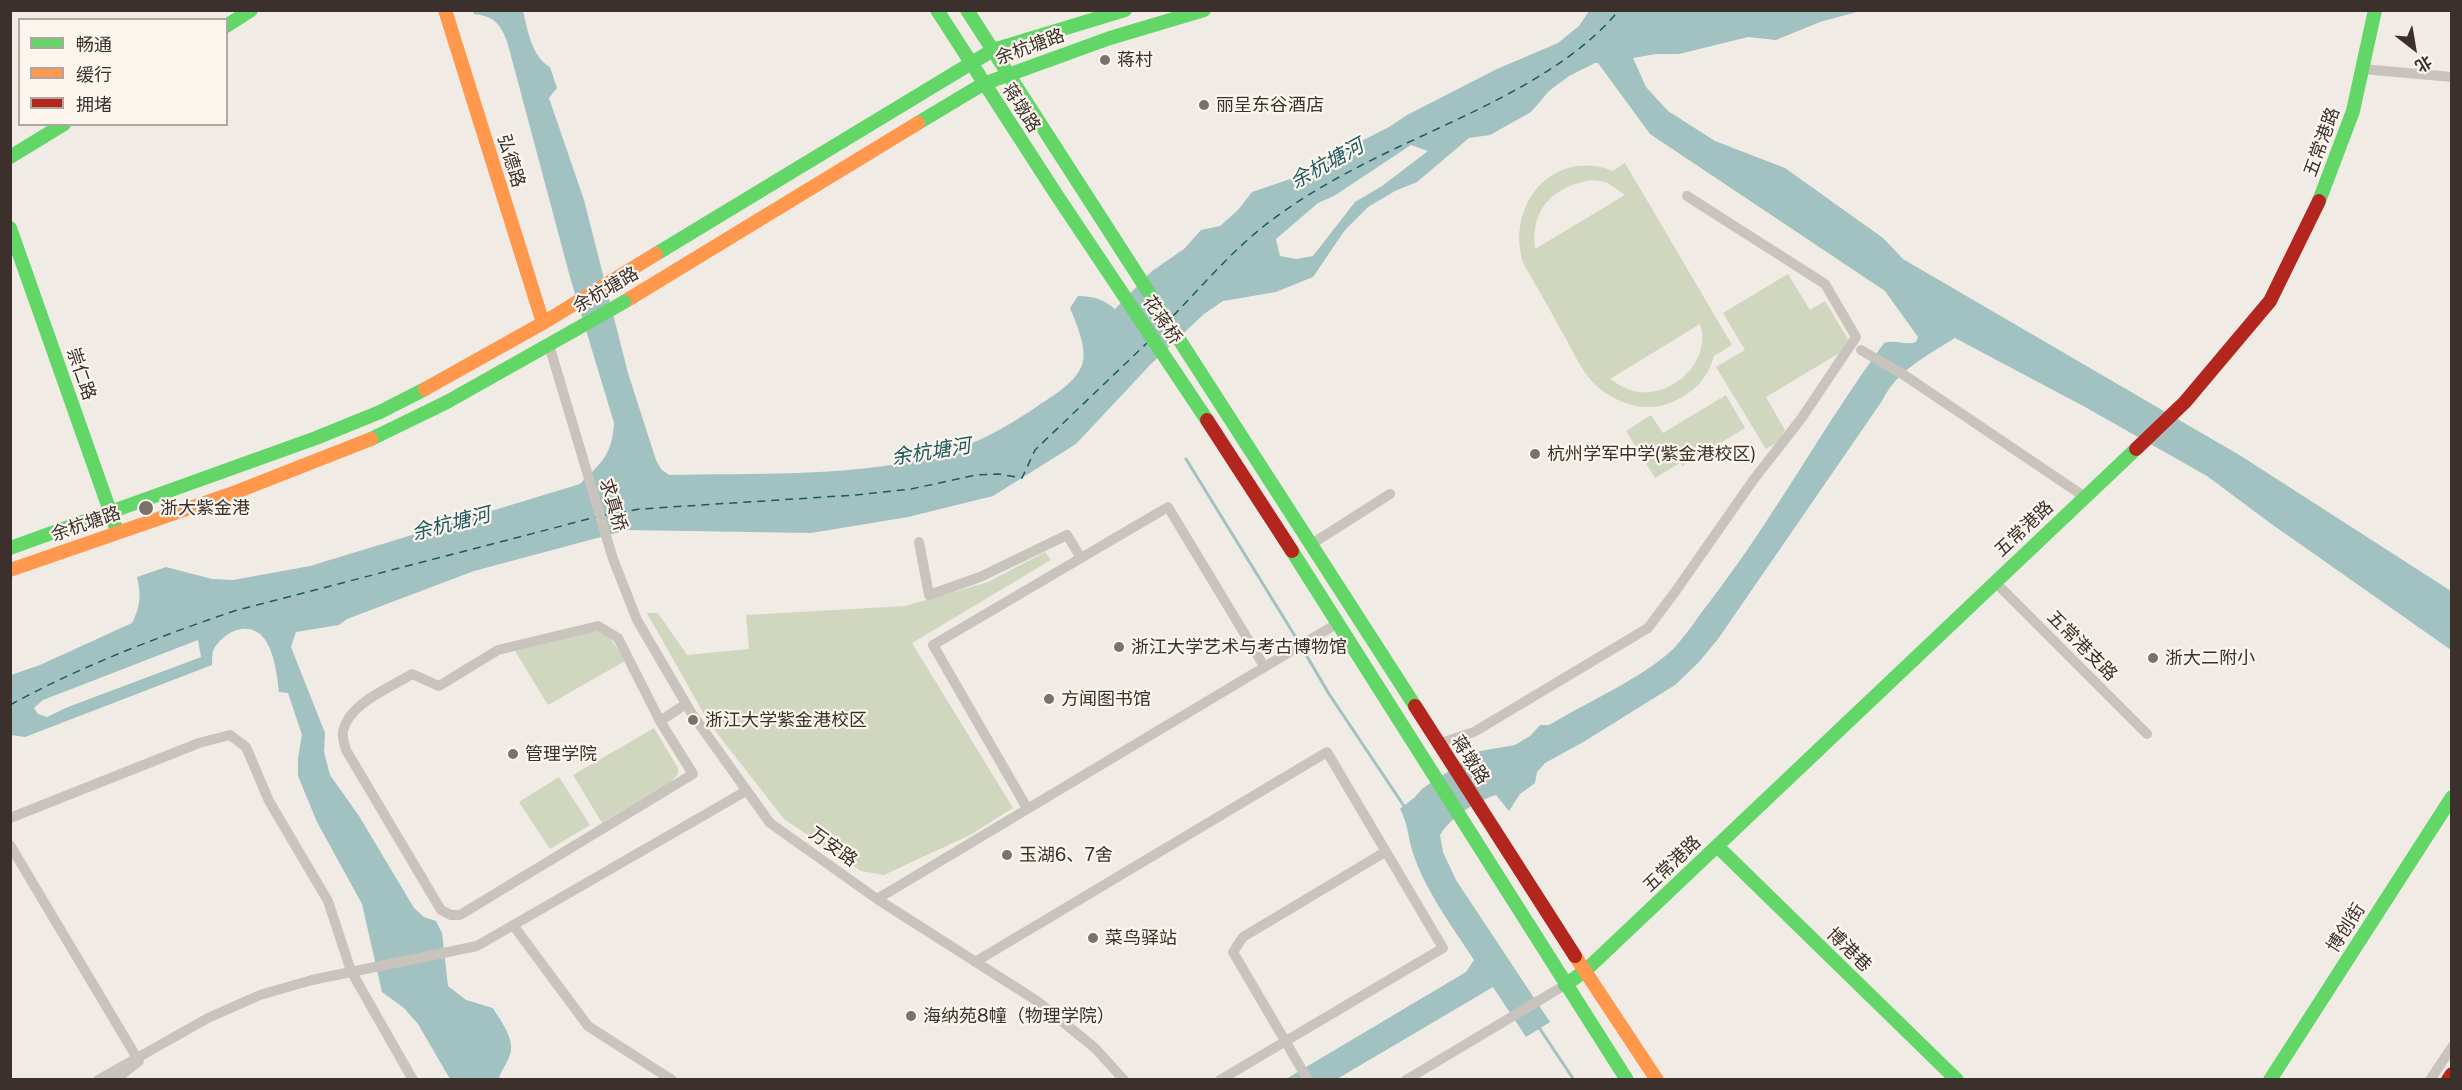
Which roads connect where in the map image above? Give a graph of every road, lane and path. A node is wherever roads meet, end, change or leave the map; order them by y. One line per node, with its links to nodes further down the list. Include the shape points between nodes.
1 (251, 10): 8 (main road)
2 (445, 10): 21 (main road, 弘德路)
3 (937, 10): 10 (main road, 蒋墩路)
4 (968, 10): 9 (main road, 蒋墩路)
5 (1125, 10): 9 (main road, 余杭塘路)
6 (1204, 10): 12 (main road, 余杭塘路)
7 (2375, 10): 11 (main road, 五常港路)
8 (228, 25)
9 (993, 50): 10 (main road, 余杭塘路); 12 (main road, 蒋墩路)
10 (970, 63): 14 (main road, 蒋墩路); 21 (main road, 余杭塘路)
11 (2362, 69): 13 (street); 26 (main road, 五常港路, via 2354,111 2314,215 2270,301 2185,402)
12 (1008, 73): 14 (main road, 余杭塘路); 17 (main road, 蒋墩路)
13 (2451, 77)
14 (983, 84): 18 (main road, 蒋墩路); 22 (main road, 余杭塘路, bridge)
15 (61, 126): 16 (main road)
16 (10, 157)
17 (1077, 184): 24 (main road, 花蒋桥)
18 (1056, 194): 36 (main road, 花蒋桥)
19 (1687, 196): 41 (street, via 1825,284 1856,337 1648,628)
20 (10, 228): 27 (main road, 崇仁路)
21 (543, 323): 27 (main road, 余杭塘路, via 380,412)
22 (549, 345): 28 (main road, 余杭塘路, via 449,402 370,440); 33 (street, 求真桥)
23 (1866, 353): 26 (street)
24 (1254, 458): 30 (main road, 蒋墩路)
25 (1390, 494): 30 (street)
26 (2085, 497): 35 (main road, 五常港路)
27 (110, 511): 28 (main road, 崇仁路); 31 (main road, 余杭塘路)
28 (117, 531): 34 (main road, 余杭塘路)
29 (919, 542): 32 (street, via 929,595 980,577 1067,535)
30 (1310, 545): 41 (main road, 蒋墩路)
31 (10, 548)
32 (1080, 558): 37 (street, via 1168,507); 44 (street, via 933,645)
33 (613, 559): 38 (street, 万安路, via 638,620)
34 (10, 570)
35 (1995, 582): 40 (street, 五常港支路); 47 (main road, 五常港路)
36 (1338, 623): 37 (street); 54 (main road)
37 (1264, 666): 44 (street)
38 (686, 704): 39 (street); 42 (street, 万安路)
39 (660, 721): 39 (street, via 693,774 460,915 441,910 346,750 343,733 347,718 364,703 412,674 439,686 498,650 598,626 618,638)
40 (2146, 734)
41 (1442, 749): 53 (main road, 蒋墩路)
42 (746, 791): 49 (street, 万安路, via 770,823); 50 (street)
43 (2451, 797): 71 (main road, 博创街)
44 (1027, 808): 49 (street)
45 (10, 818): 52 (street, via 199,743 230,735 246,747 269,801 328,901)
46 (10, 845): 58 (street)
47 (1717, 846): 53 (main road, 五常港路); 70 (main road, 博港巷)
48 (1385, 852): 51 (street, via 1326,752); 55 (street, via 1243,937 1233,952); 55 (street, via 1443,948)
49 (877, 899): 51 (street, 万安路)
50 (513, 925): 52 (street, via 477,945 456,951); 63 (street, via 588,1026)
51 (975, 962): 64 (street, 万安路, via 1037,1001 1095,1048)
52 (351, 971): 57 (street, via 260,995 208,1018); 62 (street)
53 (1585, 972): 54 (main road, 五常港路); 69 (main road, 蒋墩路)
54 (1565, 985): 67 (street); 68 (main road)
55 (1283, 1041): 65 (street); 66 (street)
56 (2451, 1047): 72 (street)
57 (151, 1052): 58 (street); 61 (street)
58 (137, 1058): 60 (street)
59 (2451, 1074): 73 (main road)
60 (98, 1080)
61 (115, 1080)
62 (413, 1080)
63 (672, 1080)
64 (1124, 1080)
65 (1220, 1080)
66 (1308, 1080)
67 (1406, 1080)
68 (1627, 1080)
69 (1657, 1080)
70 (1957, 1080)
71 (2270, 1080)
72 (2430, 1080)
73 (2448, 1080)

